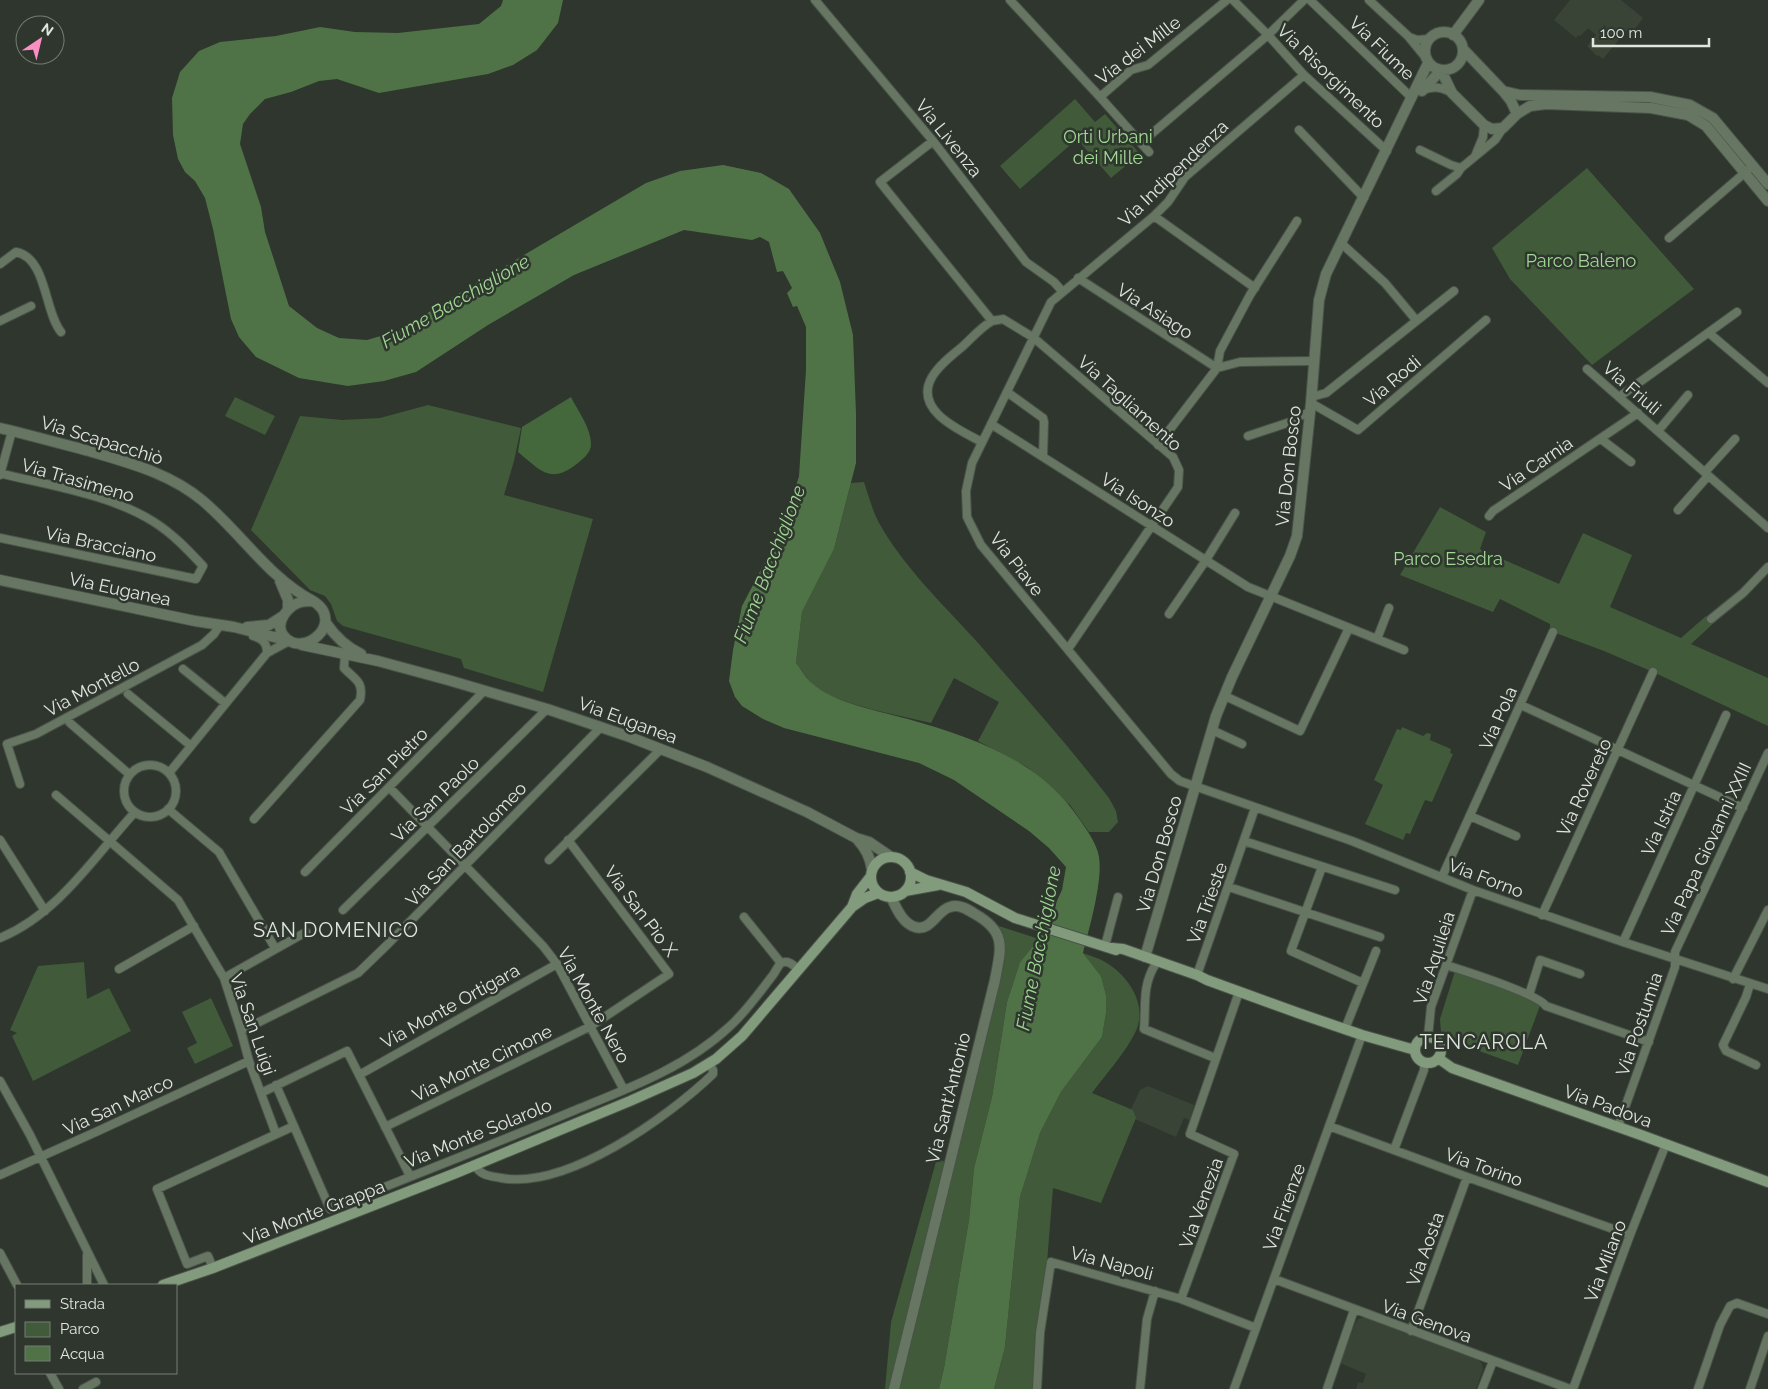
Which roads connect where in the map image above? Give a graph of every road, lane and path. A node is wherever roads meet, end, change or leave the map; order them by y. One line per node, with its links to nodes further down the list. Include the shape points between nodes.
1 (815, 0): 27 (street, Via Livenza)
2 (1010, 0): 20 (street, Via dei Mille)
3 (1227, 0): 20 (street, Via dei Mille, via 1148,65 1131,70)
4 (1232, 0): 9 (street, Via Risorgimento)
5 (1304, 0): 9 (street)
6 (1310, 0): 21 (street, Via Fiume)
7 (1369, 0): 11 (street, Via Fiume)
8 (1479, 0): 10 (street)
9 (1268, 35): 16 (street, Via Risorgimento); 26 (street)
10 (1453, 35): 12 (street, via 1439,33); 13 (street)
11 (1408, 36): 12 (street); 14 (street, Via Fiume)
12 (1429, 40): 14 (street, Via Don Bosco, via 1425,48)
13 (1463, 49): 15 (street, via 1457,65); 18 (street)
14 (1427, 60): 15 (street); 21 (street, Via Don Bosco)
15 (1441, 70): 17 (street); 19 (street)
16 (1304, 75): 29 (street, Via Risorgimento); 38 (street, Via Indipendenza, via 1185,177)
17 (1422, 91): 19 (street, via 1434,86); 21 (street)
18 (1503, 91): 22 (street); 33 (street, via 1520,95 1650,97 1690,105 1713,118)
19 (1452, 93): 23 (street)
20 (1100, 97): 30 (street)
21 (1412, 100): 29 (street, Via Don Bosco)
22 (1517, 114): 24 (street); 33 (street, via 1530,106 1546,104 1650,108 1688,115 1706,126)
23 (1484, 125): 24 (street, via 1492,129); 31 (street)
24 (1503, 128): 31 (street, via 1495,140)
25 (1299, 130): 36 (street)
26 (1150, 136)
27 (933, 140): 45 (street, Via Livenza, via 1026,262); 52 (street, via 880,182)
28 (1420, 150): 32 (street)
29 (1387, 151): 36 (street, Via Don Bosco)
30 (1150, 152)
31 (1475, 155): 32 (street)
32 (1461, 168): 35 (street)
33 (1749, 169): 34 (street); 37 (street); 40 (street)
34 (1768, 184)
35 (1436, 191)
36 (1364, 198): 41 (street, Via Don Bosco)
37 (1768, 201)
38 (1154, 216): 43 (street, Via Indipendenza); 44 (street)
39 (1297, 221): 44 (street)
40 (1669, 238)
41 (1342, 244): 49 (street, via 1385,283); 56 (street, Via Don Bosco, via 1326,274 1319,300)
42 (0, 264): 53 (street, via 16,252 32,260 46,290 56,327)
43 (1078, 278): 45 (street, Via Indipendenza); 57 (street, Via Asiago)
44 (1254, 288): 57 (street, via 1220,351)
45 (1062, 291): 55 (street, Via Piave, via 1051,302)
46 (1454, 291): 49 (street)
47 (31, 306): 51 (street)
48 (1738, 312): 54 (street)
49 (1416, 320): 63 (street)
50 (1486, 320): 63 (street, Via Rodi, via 1358,430)
51 (0, 321)
52 (992, 321): 55 (street, Via Tagliamento, via 1003,319); 74 (street, via 938,369 928,386 928,395 939,416 950,426)
53 (61, 332)
54 (1709, 333): 59 (street); 61 (street)
55 (1034, 338): 60 (street, Via Piave); 75 (street, Via Tagliamento)
56 (1314, 361): 57 (street, via 1240,362); 63 (street, Via Don Bosco)
57 (1217, 368): 75 (street)
58 (1587, 369): 61 (street, Via Friuli)
59 (1768, 383)
60 (1007, 392): 66 (street, Via Piave); 76 (street, via 1043,418)
61 (1619, 396): 64 (street, Via Friuli)
62 (1688, 396): 70 (street, Via Friuli)
63 (1311, 404): 65 (street); 68 (street, Via Don Bosco)
64 (1638, 414): 70 (street, Via Friuli); 72 (street, Via Carnia)
65 (1293, 421): 68 (street); 71 (street)
66 (991, 424): 74 (street, Via Piave); 76 (street, Via Isonzo)
67 (0, 428): 69 (street, Via Scapacchiò)
68 (1308, 428): 91 (street, Via Don Bosco, via 1298,536)
69 (12, 431): 78 (street); 88 (street, Via Scapacchiò, via 163,475 203,501)
70 (1658, 431): 79 (street, Via Friuli)
71 (1248, 436)
72 (1601, 439): 77 (street, Via Carnia); 82 (street, Via Carnia)
73 (1735, 439): 79 (street)
74 (982, 442): 106 (street, Via Piave, via 972,463 966,491 967,517 981,545)
75 (1158, 445): 83 (street, Via Tagliamento, via 1173,457 1179,470 1178,487)
76 (1043, 457): 83 (street, Via Isonzo)
77 (1630, 462)
78 (0, 474): 89 (street, Via Trasimeno, via 96,497 135,511 178,541 203,566)
79 (1706, 474): 80 (street); 84 (street, Via Friuli)
80 (1678, 510)
81 (1235, 513): 86 (street)
82 (1490, 516)
83 (1151, 527): 86 (street, Via Isonzo); 106 (street, Via Tagliamento)
84 (1768, 528)
85 (0, 538): 89 (street, Via Bracciano)
86 (1206, 560): 91 (street, Via Isonzo); 94 (street)
87 (1768, 567): 96 (street)
88 (277, 575): 92 (street, Via Scapacchiò); 95 (street, Via Scapacchiò, via 288,600)
89 (196, 579)
90 (0, 580): 98 (street, Via Euganea)
91 (1270, 598): 100 (street, Via Isonzo); 115 (street, Via Don Bosco)
92 (313, 601): 95 (street, Via Euganea, via 300,602); 97 (street, Via Euganea, via 323,610)
93 (1390, 608): 103 (street)
94 (1170, 614)
95 (284, 616): 99 (street, Via Euganea, via 260,627); 102 (street); 104 (street, via 281,630)
96 (1711, 619)
97 (326, 622): 105 (street, via 320,633); 110 (street, Via Euganea, via 350,648)
98 (220, 626): 99 (street, Via Euganea); 120 (street, Via Montello, via 202,645)
99 (234, 627): 102 (street, Via Euganea); 108 (street, via 261,639 267,646)
100 (1349, 628): 103 (street, Via Isonzo); 115 (street, via 1300,731)
101 (1553, 632): 117 (street, Via Pola)
102 (273, 637): 104 (street, Via Euganea); 108 (street)
103 (1377, 639): 107 (street, Via Isonzo)
104 (290, 641): 105 (street, Via Euganea); 108 (street)
105 (302, 645): 109 (street, Via Euganea)
106 (1068, 649): 133 (street, Via Piave, via 1171,774)
107 (1404, 650)
108 (267, 653): 116 (street)
109 (345, 654): 110 (street, Via Euganea); 140 (street, via 344,668 362,689 360,700)
110 (378, 661): 113 (street, Via Euganea)
111 (183, 669): 116 (street)
112 (1653, 672): 126 (street, Via Rovereto)
113 (484, 691): 118 (street, Via Euganea); 132 (street, Via San Pietro)
114 (128, 694): 124 (street)
115 (1225, 696): 122 (street, Via Don Bosco)
116 (225, 704): 124 (street)
117 (1521, 705): 126 (street); 139 (street, Via Pola)
118 (548, 708): 121 (street, Via Euganea); 141 (street, Via San Paolo)
119 (1726, 715): 131 (street, Via Istria)
120 (67, 718): 129 (street); 130 (street, Via Montello, via 7,744)
121 (601, 727): 125 (street, Via Euganea); 150 (street, Via San Bartolomeo)
122 (1212, 730): 123 (street); 133 (street, Via Don Bosco)
123 (1242, 744)
124 (191, 746): 128 (street)
125 (661, 749): 143 (street, Via Euganea, via 807,812); 146 (street)
126 (1617, 751): 131 (street); 170 (street, Via Rovereto)
127 (1768, 753): 136 (street, Via Papa Giovanni XXIII)
128 (169, 773): 129 (street, via 153,765 144,765); 137 (street, via 176,787)
129 (130, 774): 138 (street, via 125,782 125,798)
130 (20, 784)
131 (1694, 786): 136 (street); 176 (street, Via Istria)
132 (389, 787): 141 (street, Via Monte Nero); 152 (street, Via San Pietro)
133 (1195, 787): 135 (street, Via Forno); 180 (street, Via Don Bosco)
134 (56, 795): 145 (street, Via San Luigi)
135 (1255, 808): 147 (street, Via Trieste); 155 (street, Via Forno, via 1352,841)
136 (1743, 808): 181 (street, Via Papa Giovanni XXIII, via 1675,952)
137 (168, 809): 138 (street, via 156,816); 178 (street, via 219,852)
138 (135, 812): 145 (street)
139 (1470, 816): 142 (street); 155 (street, Via Pola)
140 (254, 819)
141 (427, 827): 150 (street, Via Monte Nero); 165 (street, Via San Paolo)
142 (1516, 836)
143 (856, 838): 148 (street, Via Euganea, via 869,842); 154 (street, Via Euganea, via 869,856)
144 (0, 840): 167 (street)
145 (110, 840): 167 (street); 172 (street, Via San Luigi, via 178,900)
146 (568, 840): 149 (street); 200 (street, Via San Pio X, via 668,974)
147 (1244, 841): 151 (street); 157 (street, Via Trieste)
148 (891, 857): 153 (main road, Via Euganea, via 906,863); 154 (main road, via 879,860)
149 (548, 860)
150 (465, 866): 183 (street, Via Monte Nero); 202 (street, Via San Bartolomeo, via 358,973)
151 (1322, 867): 158 (street); 169 (street)
152 (304, 872)
153 (910, 872): 156 (main road, Via Euganea); 160 (main road, via 910,882)
154 (871, 873): 161 (main road, Via Euganea, via 872,885); 164 (main road, Via Monte Grappa)
155 (1442, 877): 159 (street, Via Forno)
156 (940, 885): 160 (main road, Via Euganea); 177 (main road, Via Euganea, via 966,892 1016,918)
157 (1228, 887): 169 (street); 189 (street, Via Trieste)
158 (1395, 890)
159 (1473, 890): 170 (street, Via Forno); 185 (street, Via Aquileia)
160 (904, 892): 162 (main road, Via Euganea); 168 (street)
161 (878, 893): 162 (main road); 164 (main road, Via Monte Grappa)
162 (891, 897): 168 (street, Via Sant'Antonio)
163 (1118, 897): 177 (street)
164 (852, 907): 187 (main road, Via Monte Grappa)
165 (342, 910)
166 (1768, 910): 192 (street)
167 (45, 911): 175 (street)
168 (899, 912): 260 (street, Via Sant'Antonio, via 910,924 921,927 949,907 959,906 987,920 998,934 1000,947 995,980)
169 (1304, 913): 174 (street); 195 (street, via 1291,951)
170 (1542, 914): 176 (street, Via Forno)
171 (744, 916): 182 (street)
172 (194, 926): 186 (street); 191 (street, Via San Luigi)
173 (306, 932): 178 (street)
174 (1380, 937)
175 (0, 938)
176 (1623, 942): 181 (street, Via Forno)
177 (1105, 946): 180 (main road); 184 (main road)
178 (275, 948): 191 (street)
179 (1376, 951): 195 (street)
180 (1145, 957): 189 (main road)
181 (1675, 960): 192 (street, Via Forno); 205 (street, Via Postumia)
182 (781, 963): 187 (street, via 786,961); 188 (street)
183 (557, 964): 200 (street, Via Monte Nero); 213 (street, Via Monte Ortigara)
184 (1156, 965): 193 (main road); 207 (street, via 1145,988 1144,1029)
185 (1446, 965): 199 (street); 204 (street, Via Aquileia, via 1431,1007)
186 (119, 969)
187 (800, 970): 194 (main road, Via Monte Grappa)
188 (776, 972): 194 (street); 216 (street, via 730,1027 703,1048)
189 (1197, 974): 193 (main road)
190 (1580, 974): 199 (street, via 1540,960)
191 (224, 978): 202 (street, Via San Luigi)
192 (1733, 979): 196 (street, Via Forno)
193 (1207, 980): 198 (main road)
194 (789, 982): 210 (main road, Via Monte Grappa, via 742,1036)
195 (1363, 983): 201 (street)
196 (1750, 984): 197 (street, Via Forno); 211 (street, via 1723,1045 1726,1051)
197 (1768, 989)
198 (1239, 992): 201 (main road); 207 (street, Via Venezia)
199 (1529, 995): 205 (street, via 1543,1001 1546,1006)
200 (591, 1026): 216 (street, Via Monte Nero); 221 (street, Via Monte Cimone)
201 (1345, 1029): 203 (main road)
202 (241, 1031): 209 (street, Via San Luigi)
203 (1362, 1035): 206 (main road); 220 (street, Via Firenze)
204 (1428, 1037): 206 (main road, via 1419,1040); 208 (main road, via 1440,1046)
205 (1649, 1042): 222 (street, Via Postumia)
206 (1415, 1050): 212 (main road)
207 (1215, 1058): 247 (street, Via Venezia, via 1190,1134 1234,1154)
208 (1438, 1058): 212 (main road); 222 (main road, Via Padova, via 1452,1068)
209 (249, 1061): 217 (street, Via San Luigi); 227 (street, Via San Marco)
210 (709, 1064): 223 (main road, Via Monte Grappa); 229 (street, via 713,1074 670,1111 586,1161 534,1178 517,1179 489,1176)
211 (1756, 1065)
212 (1424, 1066): 226 (street)
213 (358, 1075): 215 (street, via 346,1051); 221 (street)
214 (0, 1081): 227 (street)
215 (276, 1085): 217 (street); 219 (street, Via Monte Solarolo)
216 (624, 1090): 218 (street, Via Monte Solarolo)
217 (261, 1092): 224 (street, Via San Luigi)
218 (552, 1120): 223 (street); 228 (street, Via Monte Solarolo)
219 (294, 1126): 224 (street); 232 (street, Via Monte Solarolo, via 330,1209)
220 (1329, 1126): 226 (street, Via Torino); 240 (street, Via Firenze)
221 (385, 1127): 232 (street)
222 (1618, 1127): 225 (main road, Via Padova)
223 (556, 1132): 229 (main road, Via Monte Grappa)
224 (276, 1134): 238 (street, via 157,1189 187,1264 208,1256)
225 (1666, 1144): 234 (main road, Via Padova); 235 (street, Via Milano)
226 (1394, 1150): 233 (street, Via Torino)
227 (40, 1157): 231 (street, Via San Marco); 237 (street)
228 (450, 1160): 230 (street); 232 (street, Via Monte Solarolo)
229 (475, 1165): 230 (main road, Via Monte Grappa)
230 (456, 1173): 238 (main road, Via Monte Grappa)
231 (0, 1175)
232 (410, 1176)
233 (1467, 1177): 235 (street, Via Torino); 252 (street, Via Aosta)
234 (1768, 1182)
235 (1630, 1235): 266 (street, Via Milano)
236 (0, 1253): 241 (street)
237 (87, 1253): 239 (street); 242 (street)
238 (214, 1268): 245 (main road, Via Monte Grappa)
239 (100, 1277): 243 (street); 244 (street)
240 (1274, 1279): 248 (street, Via Genova); 251 (street, Via Firenze)
241 (16, 1284)
242 (88, 1284)
243 (104, 1284)
244 (109, 1284)
245 (166, 1284)
246 (1155, 1291): 247 (street, Via Napoli); 261 (street, Via Napoli, via 1051,1262 1040,1333); 262 (street, via 1147,1320)
247 (1181, 1299): 251 (street, Via Napoli)
248 (1354, 1310): 252 (street, Via Genova); 264 (street)
249 (1768, 1314): 267 (street, via 1732,1304 1720,1325)
250 (15, 1327): 253 (main road)
251 (1256, 1328): 263 (street, Via Firenze)
252 (1411, 1331): 255 (street, Via Genova)
253 (0, 1332)
254 (1768, 1336): 268 (street)
255 (1493, 1361): 265 (street); 266 (street, Via Genova)
256 (51, 1374): 258 (street)
257 (96, 1382): 259 (street)
258 (59, 1389)
259 (83, 1389)
260 (894, 1389)
261 (1037, 1389)
262 (1140, 1389)
263 (1234, 1389)
264 (1326, 1389)
265 (1482, 1389)
266 (1571, 1389)
267 (1698, 1389)
268 (1750, 1389)

